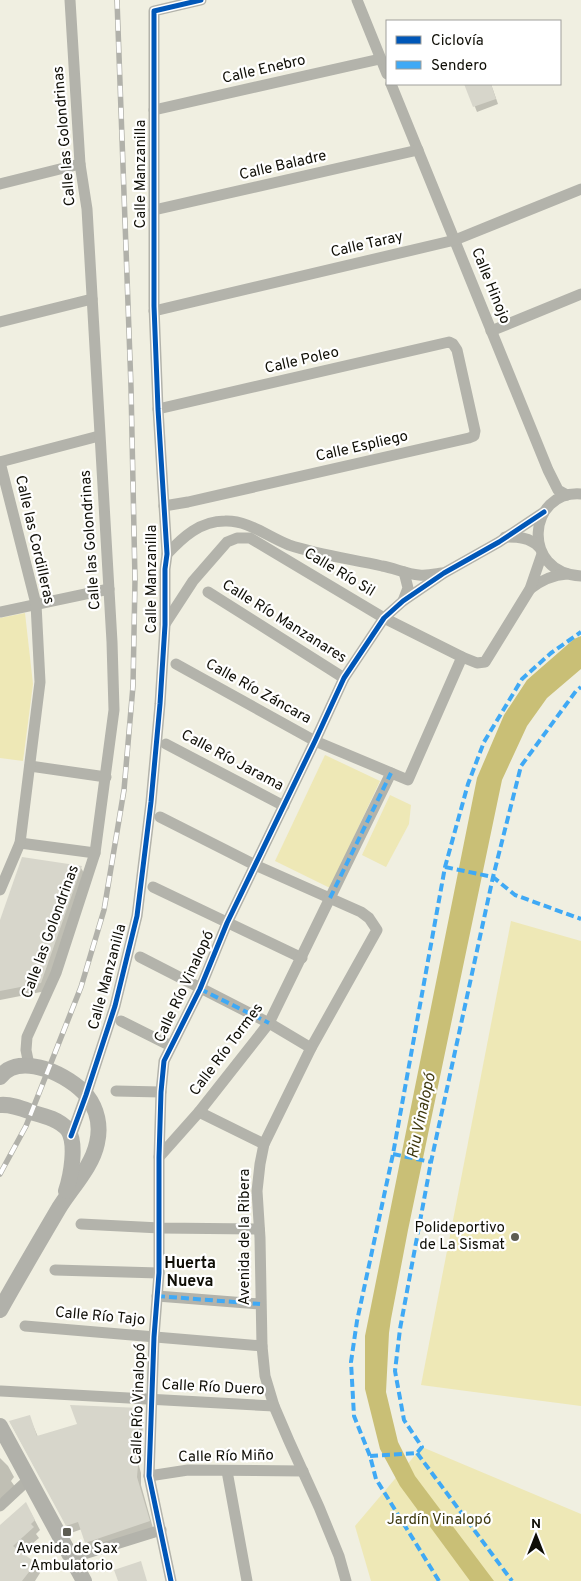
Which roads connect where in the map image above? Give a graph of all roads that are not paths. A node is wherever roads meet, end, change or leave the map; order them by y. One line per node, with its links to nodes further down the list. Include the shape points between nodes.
1 (70, 0): 9 (street, Calle las Golondrinas)
2 (200, 0): 7 (street, Calle Manzanilla, via 154,11)
3 (357, 0): 4 (street)
4 (380, 59): 5 (street); 7 (street, Calle Enebro)
5 (386, 72)
6 (391, 85): 8 (street, Calle Hinojo)
7 (154, 110): 12 (street, Calle Manzanilla)
8 (418, 150): 12 (street, Calle Baladre); 13 (street, Calle Hinojo)
9 (80, 164): 10 (street); 15 (street, Calle las Golondrinas)
10 (0, 184)
11 (581, 189): 13 (street, Calle Taray)
12 (154, 210): 16 (street, Calle Manzanilla)
13 (455, 240): 16 (street, Calle Taray); 18 (street, Calle Hinojo)
14 (581, 294): 18 (street)
15 (92, 299): 17 (street); 21 (street, Calle las Golondrinas)
16 (154, 310): 20 (street, Calle Manzanilla)
17 (0, 322)
18 (491, 331): 24 (street, Calle Hinojo, via 548,470 558,490)
19 (453, 344): 20 (street, Calle Poleo, via 449,342); 25 (street, Calle Espliego, via 457,350 474,436)
20 (158, 410): 25 (street, Calle Manzanilla)
21 (100, 436): 22 (street); 35 (street, Calle las Golondrinas)
22 (0, 462): 39 (street, Calle las Cordilleras)
23 (581, 494): 24 (street)
24 (567, 495): 26 (street, Calle Río Vinalopó)
25 (164, 506): 30 (street, Calle Manzanilla)
26 (544, 512): 27 (street, Calle Río Vinalopó); 29 (street, via 538,535)
27 (505, 537): 29 (street, via 535,542); 32 (street, Calle Río Vinalopó)
28 (255, 540): 41 (street, Calle Río Sil); 42 (street, Calle Manzanilla, via 242,537 227,542 193,581)
29 (541, 550): 33 (street, via 553,566); 36 (street, via 538,570)
30 (167, 554): 31 (street, via 197,528 211,522 226,521 250,526 290,545); 42 (street, Calle Manzanilla)
31 (404, 572): 32 (street, via 419,575); 38 (street, via 408,588)
32 (444, 573): 38 (street, Calle Río Vinalopó)
33 (567, 574): 34 (street); 36 (street, via 549,578)
34 (581, 576)
35 (109, 589): 39 (street); 50 (street, Calle las Golondrinas, via 115,685)
36 (530, 589): 43 (street, Calle Río Sil, via 485,662 476,663)
37 (208, 592): 45 (street, Calle Río Manzanares)
38 (403, 600): 41 (street, Calle Río Vinalopó)
39 (36, 604): 40 (street); 48 (street, Calle las Cordilleras, via 40,682)
40 (0, 612)
41 (384, 618): 43 (street, Calle Río Sil); 45 (street, Calle Río Vinalopó)
42 (165, 625): 71 (street, Calle Manzanilla, via 151,802 137,916 115,1006)
43 (462, 657): 49 (street, Calle Río Záncara, via 408,780)
44 (176, 664): 46 (street, Calle Río Záncara)
45 (344, 678): 46 (street, Calle Río Vinalopó)
46 (316, 740): 49 (street, Calle Río Záncara); 51 (street, Calle Río Vinalopó)
47 (166, 744): 51 (street, Calle Río Jarama)
48 (30, 766): 50 (street); 53 (street, Calle las Cordilleras)
49 (391, 772): 58 (street, Calle Río Tormes)
50 (106, 777): 54 (street, Calle las Golondrinas)
51 (284, 806): 55 (street, Calle Río Vinalopó)
52 (160, 817): 55 (street)
53 (20, 843): 54 (street); 57 (street, Calle las Cordilleras)
54 (95, 854): 67 (street, Calle las Golondrinas, via 56,973 27,1037)
55 (255, 865): 58 (street); 59 (street, Calle Río Vinalopó)
56 (153, 887): 59 (street)
57 (0, 890)
58 (330, 898): 61 (street, Calle Río Tormes); 66 (street, Avenida de la Ribera, via 361,912 377,930)
59 (227, 923): 61 (street); 62 (street, Calle Río Vinalopó)
60 (140, 957): 62 (street)
61 (302, 958): 64 (street, Calle Río Tormes)
62 (200, 989): 64 (street); 65 (street, Calle Río Vinalopó)
63 (121, 1021): 65 (street)
64 (269, 1023): 66 (street); 73 (street, Calle Río Tormes)
65 (171, 1046): 70 (street, Calle Río Vinalopó, via 164,1061)
66 (311, 1048): 75 (street, Avenida de la Ribera)
67 (29, 1065): 68 (street, via 10,1069); 71 (street, via 68,1079)
68 (0, 1077)
69 (116, 1091): 70 (street)
70 (161, 1092): 76 (street, Calle Río Vinalopó)
71 (86, 1095): 74 (street, Calle Manzanilla); 77 (street, via 97,1116 97,1142 86,1168)
72 (0, 1105): 74 (street, via 51,1118 64,1126)
73 (199, 1112): 75 (street); 76 (street, Calle Río Tormes)
74 (70, 1136): 77 (street, via 70,1176)
75 (264, 1144): 80 (street, Avenida de la Ribera, via 258,1191)
76 (159, 1157): 79 (street, Calle Río Vinalopó)
77 (60, 1207): 85 (street)
78 (81, 1224): 79 (street)
79 (160, 1228): 80 (street); 82 (street, Calle Río Vinalopó)
80 (259, 1229): 84 (street, Avenida de la Ribera)
81 (55, 1270): 82 (street)
82 (159, 1273): 83 (street, Calle Río Vinalopó)
83 (157, 1296): 84 (street); 87 (street, Calle Río Vinalopó)
84 (260, 1304): 88 (street, Avenida de la Ribera)
85 (0, 1310)
86 (25, 1326): 87 (street, Calle Río Tajo)
87 (154, 1337): 88 (street, Calle Río Tajo); 90 (street, Calle Río Vinalopó)
88 (262, 1346): 91 (street, Avenida de la Ribera, via 265,1376)
89 (1, 1391): 90 (street, Calle Río Duero)
90 (152, 1399): 91 (street, Calle Río Duero); 95 (street, Calle Río Vinalopó)
91 (274, 1406): 94 (street, Avenida de la Ribera)
92 (0, 1428): 96 (street)
93 (227, 1471): 94 (street, Calle Río Miño); 95 (street, Calle Río Miño, via 188,1470); 102 (street)
94 (302, 1471): 103 (street, Avenida de la Ribera, via 339,1556)
95 (149, 1476): 98 (street, Calle Río Vinalopó)
96 (29, 1480): 97 (street); 99 (street)
97 (0, 1506)
98 (161, 1530): 99 (street); 101 (street, Calle Río Vinalopó)
99 (71, 1558): 100 (street)
100 (84, 1581)
101 (171, 1581)
102 (247, 1581)
103 (346, 1581)

